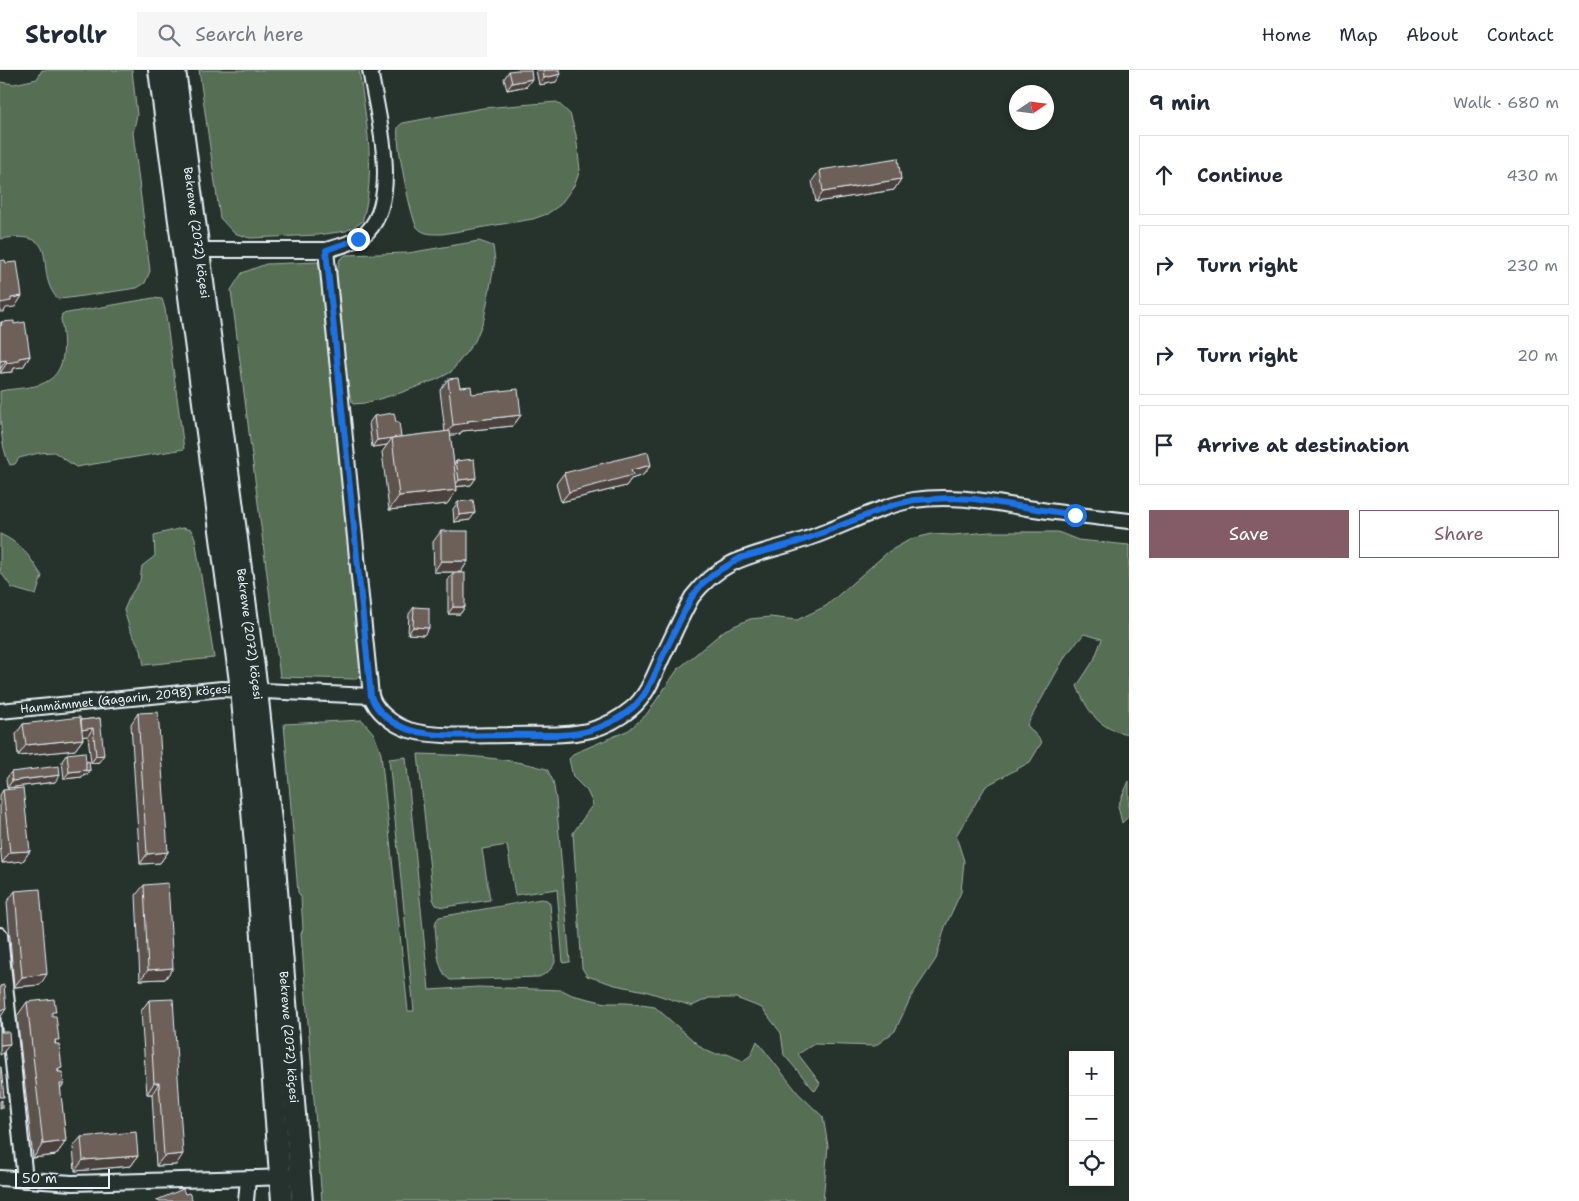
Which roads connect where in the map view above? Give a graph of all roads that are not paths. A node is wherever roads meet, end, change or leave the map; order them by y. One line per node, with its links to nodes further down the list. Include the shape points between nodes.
1 (159, 70): 7 (main road, Bekrewe (2072) köçesi)
2 (175, 70): 4 (main road, Bekrewe (2072) köçesi)
3 (370, 70): 5 (street, via 386,177 380,211 368,231 358,239)
4 (199, 250): 5 (street); 7 (main road, Bekrewe (2072) köçesi)
5 (326, 250): 8 (street)
6 (1129, 521): 8 (street, via 974,499 930,498 893,505 818,535 740,558 715,573 692,597 642,699 618,719 590,731 558,734 422,733 395,723 384,715)
7 (249, 689): 8 (street, Hanmämmet (Gagarin, 2098) köçesi); 9 (street, Hanmämmet (Gagarin, 2098) köçesi); 11 (main road, Bekrewe (2072) köçesi, via 256,844); 12 (main road, Bekrewe (2072) köçesi, via 274,850)
8 (371, 696)
9 (0, 711)
10 (0, 935): 15 (street)
11 (280, 1177): 12 (street); 14 (street); 17 (main road, Bekrewe (2072) köçesi)
12 (300, 1177): 18 (main road, Bekrewe (2072) köçesi)
13 (0, 1178): 15 (street)
14 (248, 1178): 15 (street, via 72,1183); 16 (street)
15 (25, 1180)
16 (246, 1201)
17 (282, 1201)
18 (302, 1201)

